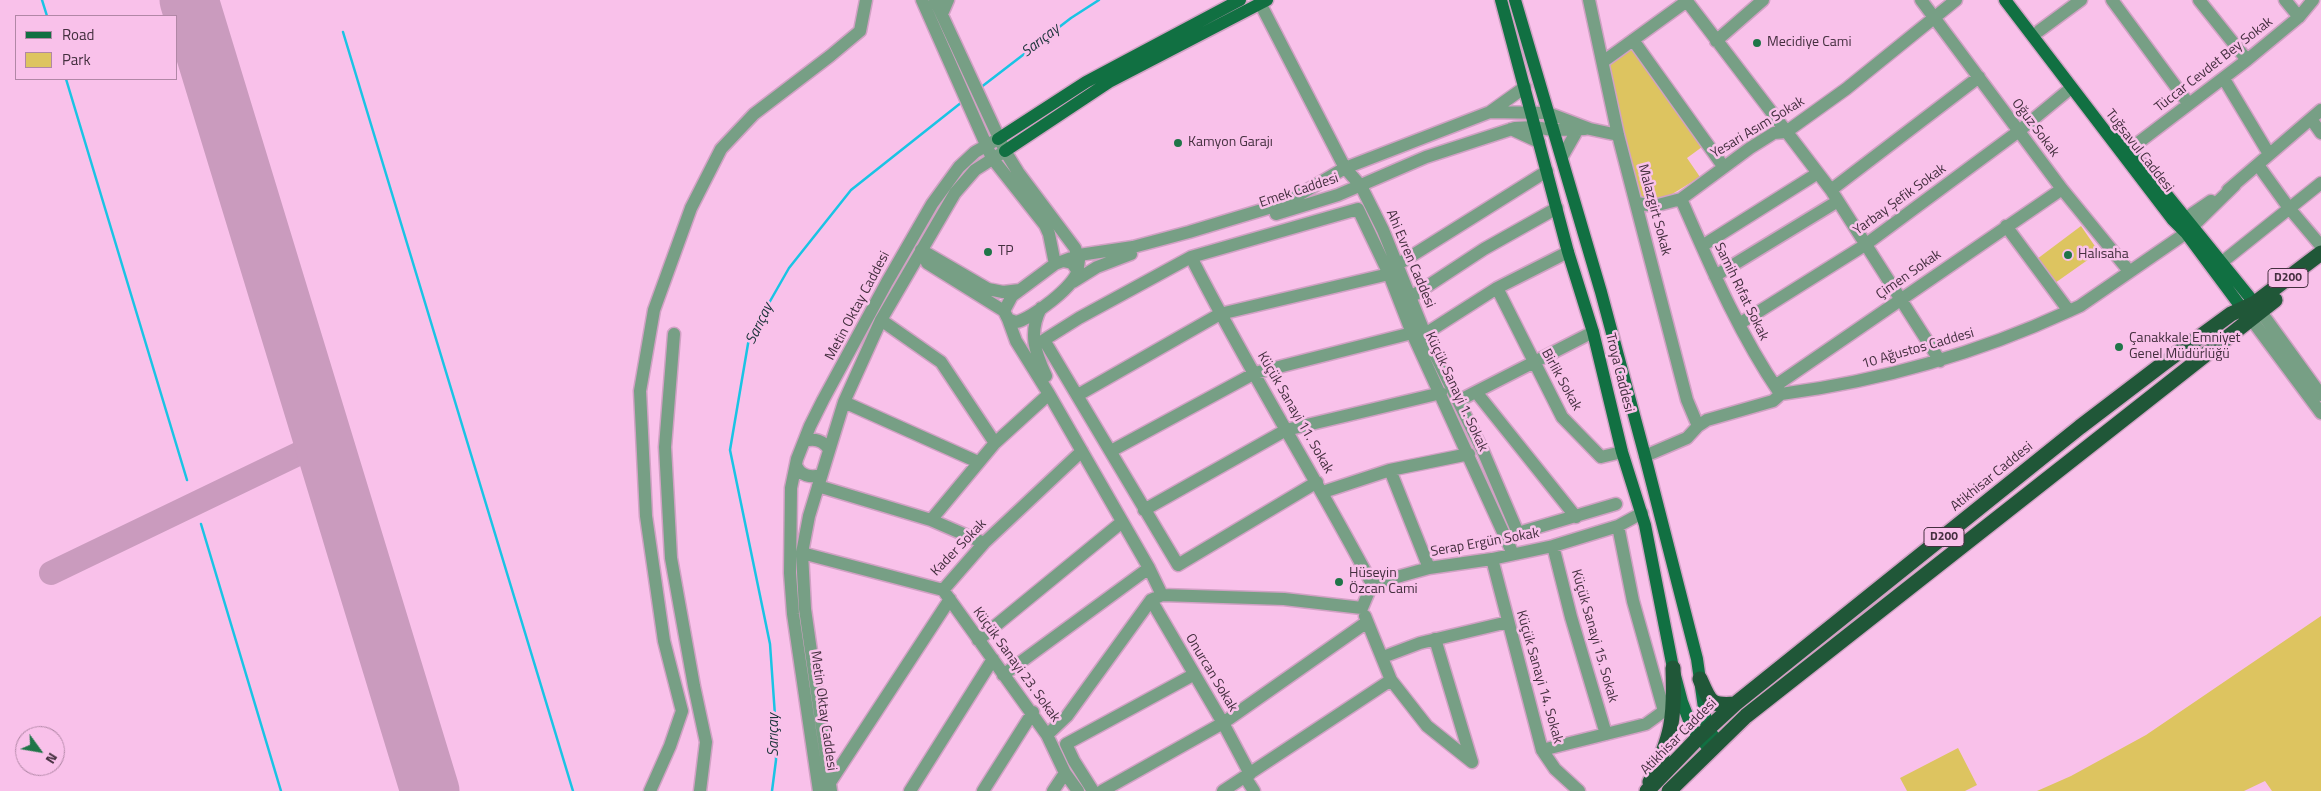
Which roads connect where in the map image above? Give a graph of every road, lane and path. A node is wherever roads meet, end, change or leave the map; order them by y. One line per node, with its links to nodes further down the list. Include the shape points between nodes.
1 (866, 0): 168 (street, via 860,31 754,114 721,149 691,208 654,310 640,391 646,516 664,641 682,711)
2 (922, 0): 22 (street)
3 (935, 0): 22 (street)
4 (948, 0): 22 (street)
5 (1240, 0): 47 (main road, Metin Oktay Caddesi, via 1086,82)
6 (1501, 0): 31 (main road, Troya Caddesi)
7 (1515, 0): 37 (main road, Troya Caddesi)
8 (1589, 0): 28 (street, Malazgirt Sokak)
9 (1686, 0): 25 (street); 26 (street)
10 (1763, 0): 26 (street)
11 (1922, 0): 21 (street, Oğuz Sokak)
12 (1956, 0): 21 (street, Yesari Asım Sokak)
13 (2005, 0): 32 (main road, Tuğsavul Caddesi)
14 (2015, 0): 24 (main road)
15 (2081, 0): 24 (street)
16 (2112, 0): 33 (street)
17 (2199, 0): 27 (street)
18 (2285, 0): 23 (street)
19 (2313, 0): 23 (street, Tüccar Cevdet Bey Sokak)
20 (1264, 2): 51 (main road, Metin Oktay Caddesi, via 1109,82); 57 (street, Ahi Evren Caddesi)
21 (1935, 17): 29 (street, Oğuz Sokak); 43 (street, Yesari Asım Sokak, via 1846,89)
22 (937, 18): 47 (street); 49 (street)
23 (2299, 18): 27 (street, Tüccar Cevdet Bey Sokak)
24 (2039, 31): 50 (main road)
25 (1633, 40): 28 (street); 56 (street)
26 (1716, 41): 43 (street)
27 (2247, 60): 30 (street, Tüccar Cevdet Bey Sokak)
28 (1604, 61): 46 (street, Malazgirt Sokak)
29 (1979, 77): 44 (street, Oğuz Sokak); 63 (street)
30 (2224, 79): 33 (street, Tüccar Cevdet Bey Sokak); 52 (street)
31 (1525, 87): 35 (street); 36 (main road, Troya Caddesi)
32 (2071, 88): 44 (street, Yarbay Şefik Sokak); 70 (main road, Tuğsavul Caddesi, via 2173,220)
33 (2188, 104): 50 (street, Tüccar Cevdet Bey Sokak)
34 (2321, 110): 38 (street, 10 Ağustos Caddesi)
35 (1490, 112): 36 (street, Emek Caddesi); 57 (street, Emek Caddesi)
36 (1532, 112): 37 (street, Emek Caddesi); 39 (main road, Troya Caddesi)
37 (1548, 113): 41 (street, Emek Caddesi); 42 (main road, Troya Caddesi)
38 (2311, 118): 45 (street); 52 (street, 10 Ağustos Caddesi)
39 (1534, 127): 40 (street, Emek Caddesi); 42 (street, Emek Caddesi); 48 (main road, Troya Caddesi)
40 (1510, 129): 48 (street); 61 (street, Emek Caddesi, via 1426,157)
41 (1584, 129): 42 (street, Emek Caddesi); 46 (street); 53 (street)
42 (1552, 130): 53 (main road, Troya Caddesi)
43 (1786, 132): 56 (street, Yesari Asım Sokak, via 1774,133); 59 (street)
44 (2019, 132): 62 (street, Oğuz Sokak); 71 (street, Yarbay Şefik Sokak)
45 (2321, 133)
46 (1618, 135): 66 (street, Malazgirt Sokak)
47 (997, 136): 49 (street, Metin Oktay Caddesi); 51 (street)
48 (1539, 142): 58 (main road, Troya Caddesi)
49 (985, 144): 54 (street); 115 (street, Metin Oktay Caddesi, via 959,167 932,204 887,282)
50 (2130, 149): 70 (main road)
51 (1005, 151): 54 (street, Metin Oktay Caddesi); 77 (street, via 1075,248)
52 (2269, 154): 55 (street, 10 Ağustos Caddesi)
53 (1562, 157): 122 (main road, Troya Caddesi)
54 (992, 158): 75 (street, Metin Oktay Caddesi, via 975,170 955,193); 79 (street, via 1045,225)
55 (2258, 165): 68 (street); 70 (street, 10 Ağustos Caddesi)
56 (1723, 166): 64 (street, Yesari Asım Sokak)
57 (1345, 168): 61 (street, Ahi Evren Caddesi); 77 (street, Emek Caddesi, via 1285,203 1142,244)
58 (1548, 171): 67 (main road, Troya Caddesi); 82 (street)
59 (1818, 173): 63 (street); 72 (street)
60 (2321, 183): 68 (street)
61 (1361, 186): 82 (street, Ahi Evren Caddesi); 85 (street, Emek Caddesi, via 1272,216 1124,255)
62 (2062, 189): 69 (street, Çimen Sokak); 83 (street, Oğuz Sokak)
63 (1831, 190): 65 (street)
64 (1681, 199): 66 (street, Yesari Asım Sokak, via 1654,206); 72 (street, Samih Rıfat Sokak)
65 (1838, 201): 71 (street); 84 (street)
66 (1637, 204): 113 (street, Malazgirt Sokak, via 1687,400)
67 (1556, 208): 74 (main road, Troya Caddesi); 88 (street, via 1484,249)
68 (2289, 208): 73 (street); 80 (street)
69 (2006, 226): 89 (street, Çimen Sokak); 91 (street)
70 (2188, 226): 80 (main road); 83 (street, 10 Ağustos Caddesi); 92 (main road, Tuğsavul Caddesi)
71 (1865, 245): 89 (street); 96 (street, Yarbay Şefik Sokak)
72 (1702, 246): 84 (street, Samih Rıfat Sokak)
73 (2321, 246)
74 (1568, 252): 86 (street); 97 (main road, Troya Caddesi)
75 (919, 253): 87 (street, via 988,289 1003,292); 94 (street); 95 (street, Metin Oktay Caddesi)
76 (2321, 253): 92 (highway, D200)
77 (1077, 256): 79 (street, Emek Caddesi); 85 (street)
78 (1191, 257): 82 (street, Küçük Sanayi 1. Sokak, via 1358,209); 93 (street, Küçük Sanayi 11. Sokak); 108 (street, via 1044,340)
79 (1059, 263): 85 (street, via 1072,263 1077,270); 87 (street, Emek Caddesi)
80 (2221, 263): 92 (main road)
81 (2321, 265): 92 (highway, D200)
82 (1393, 270): 88 (street, Ahi Evren Caddesi); 93 (street); 98 (street, Küçük Sanayi 1. Sokak)
83 (2129, 271): 91 (street, 10 Ağustos Caddesi)
84 (1715, 276): 96 (street, Samih Rıfat Sokak)
85 (1075, 278): 90 (street, Emek Caddesi)
86 (1497, 288): 100 (street); 102 (street, Birlik Sokak)
87 (1020, 290): 94 (street, Emek Caddesi, via 1009,298)
88 (1411, 297): 100 (street, Ahi Evren Caddesi)
89 (1899, 300): 101 (street); 104 (street, Çimen Sokak)
90 (1041, 308): 94 (street, Emek Caddesi, via 1020,321 1012,321); 107 (street, via 1033,341 1048,380)
91 (2069, 311): 101 (street, 10 Ağustos Caddesi)
92 (2252, 311): 109 (street); 112 (street); 157 (highway, Atikhisar Caddesi / D200, via 2164,363); 163 (highway, D200)
93 (1220, 314): 103 (street, Küçük Sanayi 11. Sokak); 108 (street)
94 (1006, 315): 107 (street, via 1016,341)
95 (881, 320): 111 (street, Metin Oktay Caddesi); 116 (street, via 941,362)
96 (1739, 324): 104 (street, Samih Rıfat Sokak, via 1756,359)
97 (1593, 332): 102 (street); 120 (main road, Troya Caddesi)
98 (1412, 333): 103 (street); 106 (street, Küçük Sanayi 1. Sokak)
99 (674, 334): 169 (street, via 665,447 671,558 706,742)
100 (1425, 334): 110 (street, Ahi Evren Caddesi)
101 (1940, 361): 104 (street, 10 Ağustos Caddesi, via 1842,385)
102 (1534, 364): 105 (street); 120 (street, Birlik Sokak, via 1562,417 1602,457)
103 (1255, 373): 114 (street, Küçük Sanayi 11. Sokak); 119 (street)
104 (1778, 390): 113 (street, 10 Ağustos Caddesi, via 1773,401 1707,420)
105 (1476, 392): 110 (street); 131 (street)
106 (1441, 393): 114 (street); 121 (street, Küçük Sanayi 1. Sokak)
107 (1049, 394): 116 (street); 118 (street, Onurcan Sokak)
108 (1078, 395): 119 (street)
109 (2321, 396)
110 (1458, 401): 131 (street, Ahi Evren Caddesi, via 1518,533)
111 (844, 402): 117 (street, Metin Oktay Caddesi); 123 (street)
112 (2321, 413)
113 (1698, 426): 122 (street, 10 Ağustos Caddesi, via 1687,438)
114 (1286, 430): 127 (street, Küçük Sanayi 11. Sokak); 129 (street)
115 (804, 441): 117 (street, via 816,439 827,445); 124 (street, Metin Oktay Caddesi)
116 (995, 443): 123 (street)
117 (829, 450): 126 (street, Metin Oktay Caddesi)
118 (1082, 451): 133 (street, Onurcan Sokak); 135 (street, Kader Sokak)
119 (1111, 451): 129 (street)
120 (1622, 452): 130 (main road, Troya Caddesi)
121 (1468, 454): 125 (street); 138 (street, Küçük Sanayi 1. Sokak)
122 (1645, 456): 155 (main road, Troya Caddesi)
123 (978, 462): 132 (street)
124 (796, 465): 126 (street, via 801,473); 170 (street, Metin Oktay Caddesi, via 791,488 790,574)
125 (1390, 470): 127 (street); 141 (street)
126 (820, 480): 132 (street); 137 (street, Metin Oktay Caddesi)
127 (1320, 487): 129 (street, via 1178,565); 142 (street, Küçük Sanayi 11. Sokak)
128 (1616, 504): 131 (street)
129 (1144, 510)
130 (1642, 513): 134 (street, Serap Ergün Sokak); 152 (main road, Troya Caddesi)
131 (1576, 517)
132 (931, 520): 135 (street)
133 (1122, 522): 140 (street, Onurcan Sokak); 149 (street)
134 (1618, 526): 136 (street, Serap Ergün Sokak); 160 (street, via 1633,601 1664,711 1646,724)
135 (984, 543): 143 (street, Kader Sokak)
136 (1553, 546): 138 (street, Serap Ergün Sokak); 160 (street, Küçük Sanayi 15. Sokak, via 1570,617)
137 (802, 553): 143 (street, Kader Sokak); 167 (street, Metin Oktay Caddesi, via 805,609)
138 (1513, 554): 139 (street, Serap Ergün Sokak)
139 (1492, 559): 141 (street, Serap Ergün Sokak); 147 (street, Küçük Sanayi 14. Sokak)
140 (1149, 568): 144 (street, Onurcan Sokak); 153 (street)
141 (1429, 568): 142 (street, Serap Ergün Sokak)
142 (1372, 584): 145 (street)
143 (946, 595): 149 (street, Küçük Sanayi 23. Sokak); 167 (street)
144 (1156, 598): 145 (street, via 1284,599); 154 (street, Onurcan Sokak); 162 (street, Küçük Sanayi 23. Sokak, via 1067,716)
145 (1362, 608): 146 (street)
146 (1368, 622): 150 (street); 159 (street)
147 (1508, 622): 148 (street); 164 (street, Küçük Sanayi 14. Sokak)
148 (1436, 639): 150 (street); 156 (street, via 1472,762 1428,726)
149 (978, 640): 151 (street, Küçük Sanayi 23. Sokak)
150 (1383, 657): 156 (street)
151 (993, 659): 153 (street, Küçük Sanayi 23. Sokak); 171 (street)
152 (1674, 668): 161 (main road, Troya Caddesi, via 1682,702); 180 (highway, via 1672,726)
153 (1004, 675): 158 (street, Küçük Sanayi 23. Sokak)
154 (1193, 675): 159 (street, Onurcan Sokak); 175 (street, via 1066,744)
155 (1700, 679): 157 (highway, via 1708,699 1717,705); 161 (main road, Troya Caddesi)
156 (1391, 680): 166 (street)
157 (1736, 704): 161 (highway, Atikhisar Caddesi / D200)
158 (1033, 712): 162 (street, Küçük Sanayi 23. Sokak); 172 (street)
159 (1223, 723): 166 (street, Onurcan Sokak); 176 (street)
160 (1606, 734): 164 (street)
161 (1703, 734): 163 (main road, Troya Caddesi); 180 (highway, Atikhisar Caddesi / D200)
162 (1047, 735): 165 (street)
163 (1714, 746): 181 (highway, D200)
164 (1542, 750): 179 (street, Küçük Sanayi 14. Sokak, via 1555,769)
165 (1065, 773): 173 (street); 174 (street)
166 (1247, 776): 177 (street); 178 (street, Onurcan Sokak)
167 (831, 786)
168 (650, 791)
169 (700, 791)
170 (819, 791)
171 (910, 791)
172 (982, 791)
173 (1054, 791)
174 (1078, 791)
175 (1093, 791)
176 (1102, 791)
177 (1223, 791)
178 (1254, 791)
179 (1580, 791)
180 (1646, 791)
181 (1669, 791)

